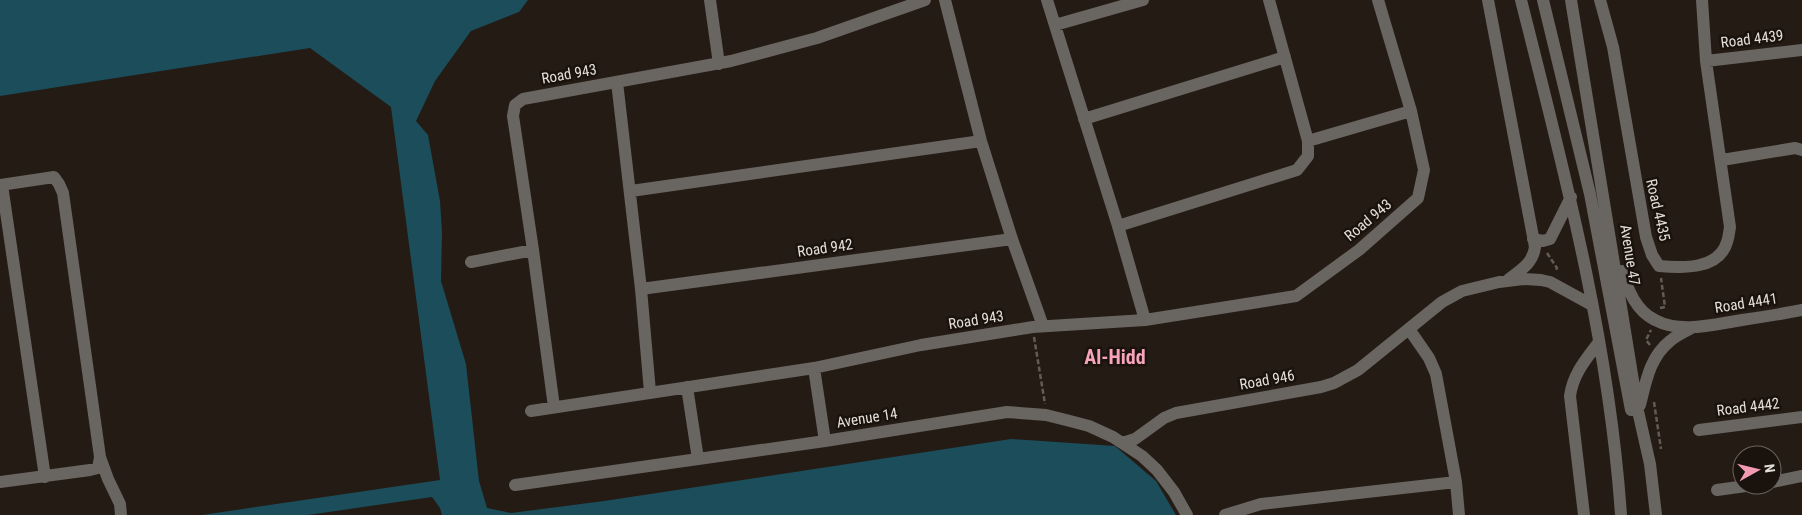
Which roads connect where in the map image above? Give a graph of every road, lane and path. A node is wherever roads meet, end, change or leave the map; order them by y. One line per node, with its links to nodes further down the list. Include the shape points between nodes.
1 (710, 0): 18 (street)
2 (925, 0): 18 (street, Road 943, via 818,38)
3 (945, 0): 22 (street)
4 (1047, 0): 14 (street)
5 (1143, 0): 14 (street)
6 (1269, 0): 16 (street)
7 (1378, 0): 20 (street, Road 943)
8 (1488, 0): 31 (street)
9 (1521, 0): 28 (street)
10 (1543, 0): 59 (street, via 1590,194 1629,404)
11 (1571, 0): 32 (street, Avenue 47)
12 (1600, 0): 25 (street, Road 4435, via 1612,47 1646,237 1659,266 1677,268 1703,264 1718,258 1727,244 1730,227)
13 (1702, 0): 17 (street, Road 4435)
14 (1055, 25): 21 (street)
15 (1802, 50): 17 (street, Road 4439)
16 (1285, 56): 21 (street); 23 (street)
17 (1706, 61): 25 (street, Road 4435)
18 (719, 64): 19 (street, Road 943)
19 (617, 82): 27 (street); 33 (street, Road 943, via 523,99 515,105 513,116)
20 (1411, 111): 23 (street); 41 (street, Road 943, via 1424,170 1418,198 1359,250 1296,296)
21 (1084, 119): 29 (street)
22 (981, 141): 27 (street); 30 (street)
23 (1308, 141): 29 (street, via 1308,156 1297,170)
24 (1802, 150): 25 (street, via 1794,148)
25 (1722, 160)
26 (1, 185): 57 (street, via 54,177 60,184); 61 (street)
27 (631, 191): 38 (street)
28 (1571, 197): 31 (street, via 1550,239); 39 (street)
29 (1118, 226): 41 (street)
30 (1012, 239): 38 (street, Road 942); 42 (street)
31 (1533, 239): 34 (street)
32 (1613, 247): 43 (street, Road 4441, via 1638,306 1655,320 1673,326); 51 (street, Avenue 47)
33 (534, 250): 35 (street); 49 (street, Road 943)
34 (1534, 253): 36 (street, via 1524,269); 37 (path, via 1546,251 1557,268)
35 (470, 262)
36 (1507, 281): 37 (street, Road 946); 44 (street, Road 946, via 1462,291 1442,302)
37 (1550, 282): 39 (street, Road 946)
38 (641, 289): 48 (street)
39 (1592, 305): 45 (street)
40 (1802, 310): 43 (street, Road 4441)
41 (1144, 320): 42 (street, Road 943)
42 (1038, 327): 46 (street, Road 943, via 921,345); 52 (path)
43 (1694, 327): 51 (street, Road 4441, via 1671,340 1657,354)
44 (1409, 329): 56 (street, Road 946, via 1363,366 1334,383 1176,413 1135,439); 64 (street, via 1430,358 1436,374)
45 (1599, 342): 72 (street, via 1578,369 1570,396); 73 (street)
46 (814, 368): 47 (street, Road 943); 55 (street)
47 (687, 387): 48 (street, Road 943); 58 (street)
48 (650, 392): 49 (street, Road 943)
49 (554, 407): 50 (street, Road 943)
50 (531, 411)
51 (1638, 411): 59 (street, Avenue 47)
52 (1046, 415): 55 (street, Avenue 14, via 1008,412); 56 (street, Avenue 14, via 1089,426)
53 (1802, 417): 54 (street, Road 4442)
54 (1699, 430)
55 (825, 441): 58 (street, Avenue 14)
56 (1122, 443): 69 (street, Avenue 14, via 1157,470)
57 (100, 458): 61 (street, via 98,468); 68 (street)
58 (698, 459): 65 (street, Avenue 14)
59 (1650, 464): 74 (street, Avenue 47)
60 (1802, 476): 62 (street)
61 (45, 477): 63 (street)
62 (1782, 480)
63 (0, 482)
64 (1456, 482): 70 (street, via 1261,504); 71 (street)
65 (515, 485)
66 (1732, 488): 67 (street)
67 (1717, 490)
68 (122, 515)
69 (1187, 515)
70 (1225, 515)
71 (1459, 515)
72 (1584, 515)
73 (1621, 515)
74 (1656, 515)

